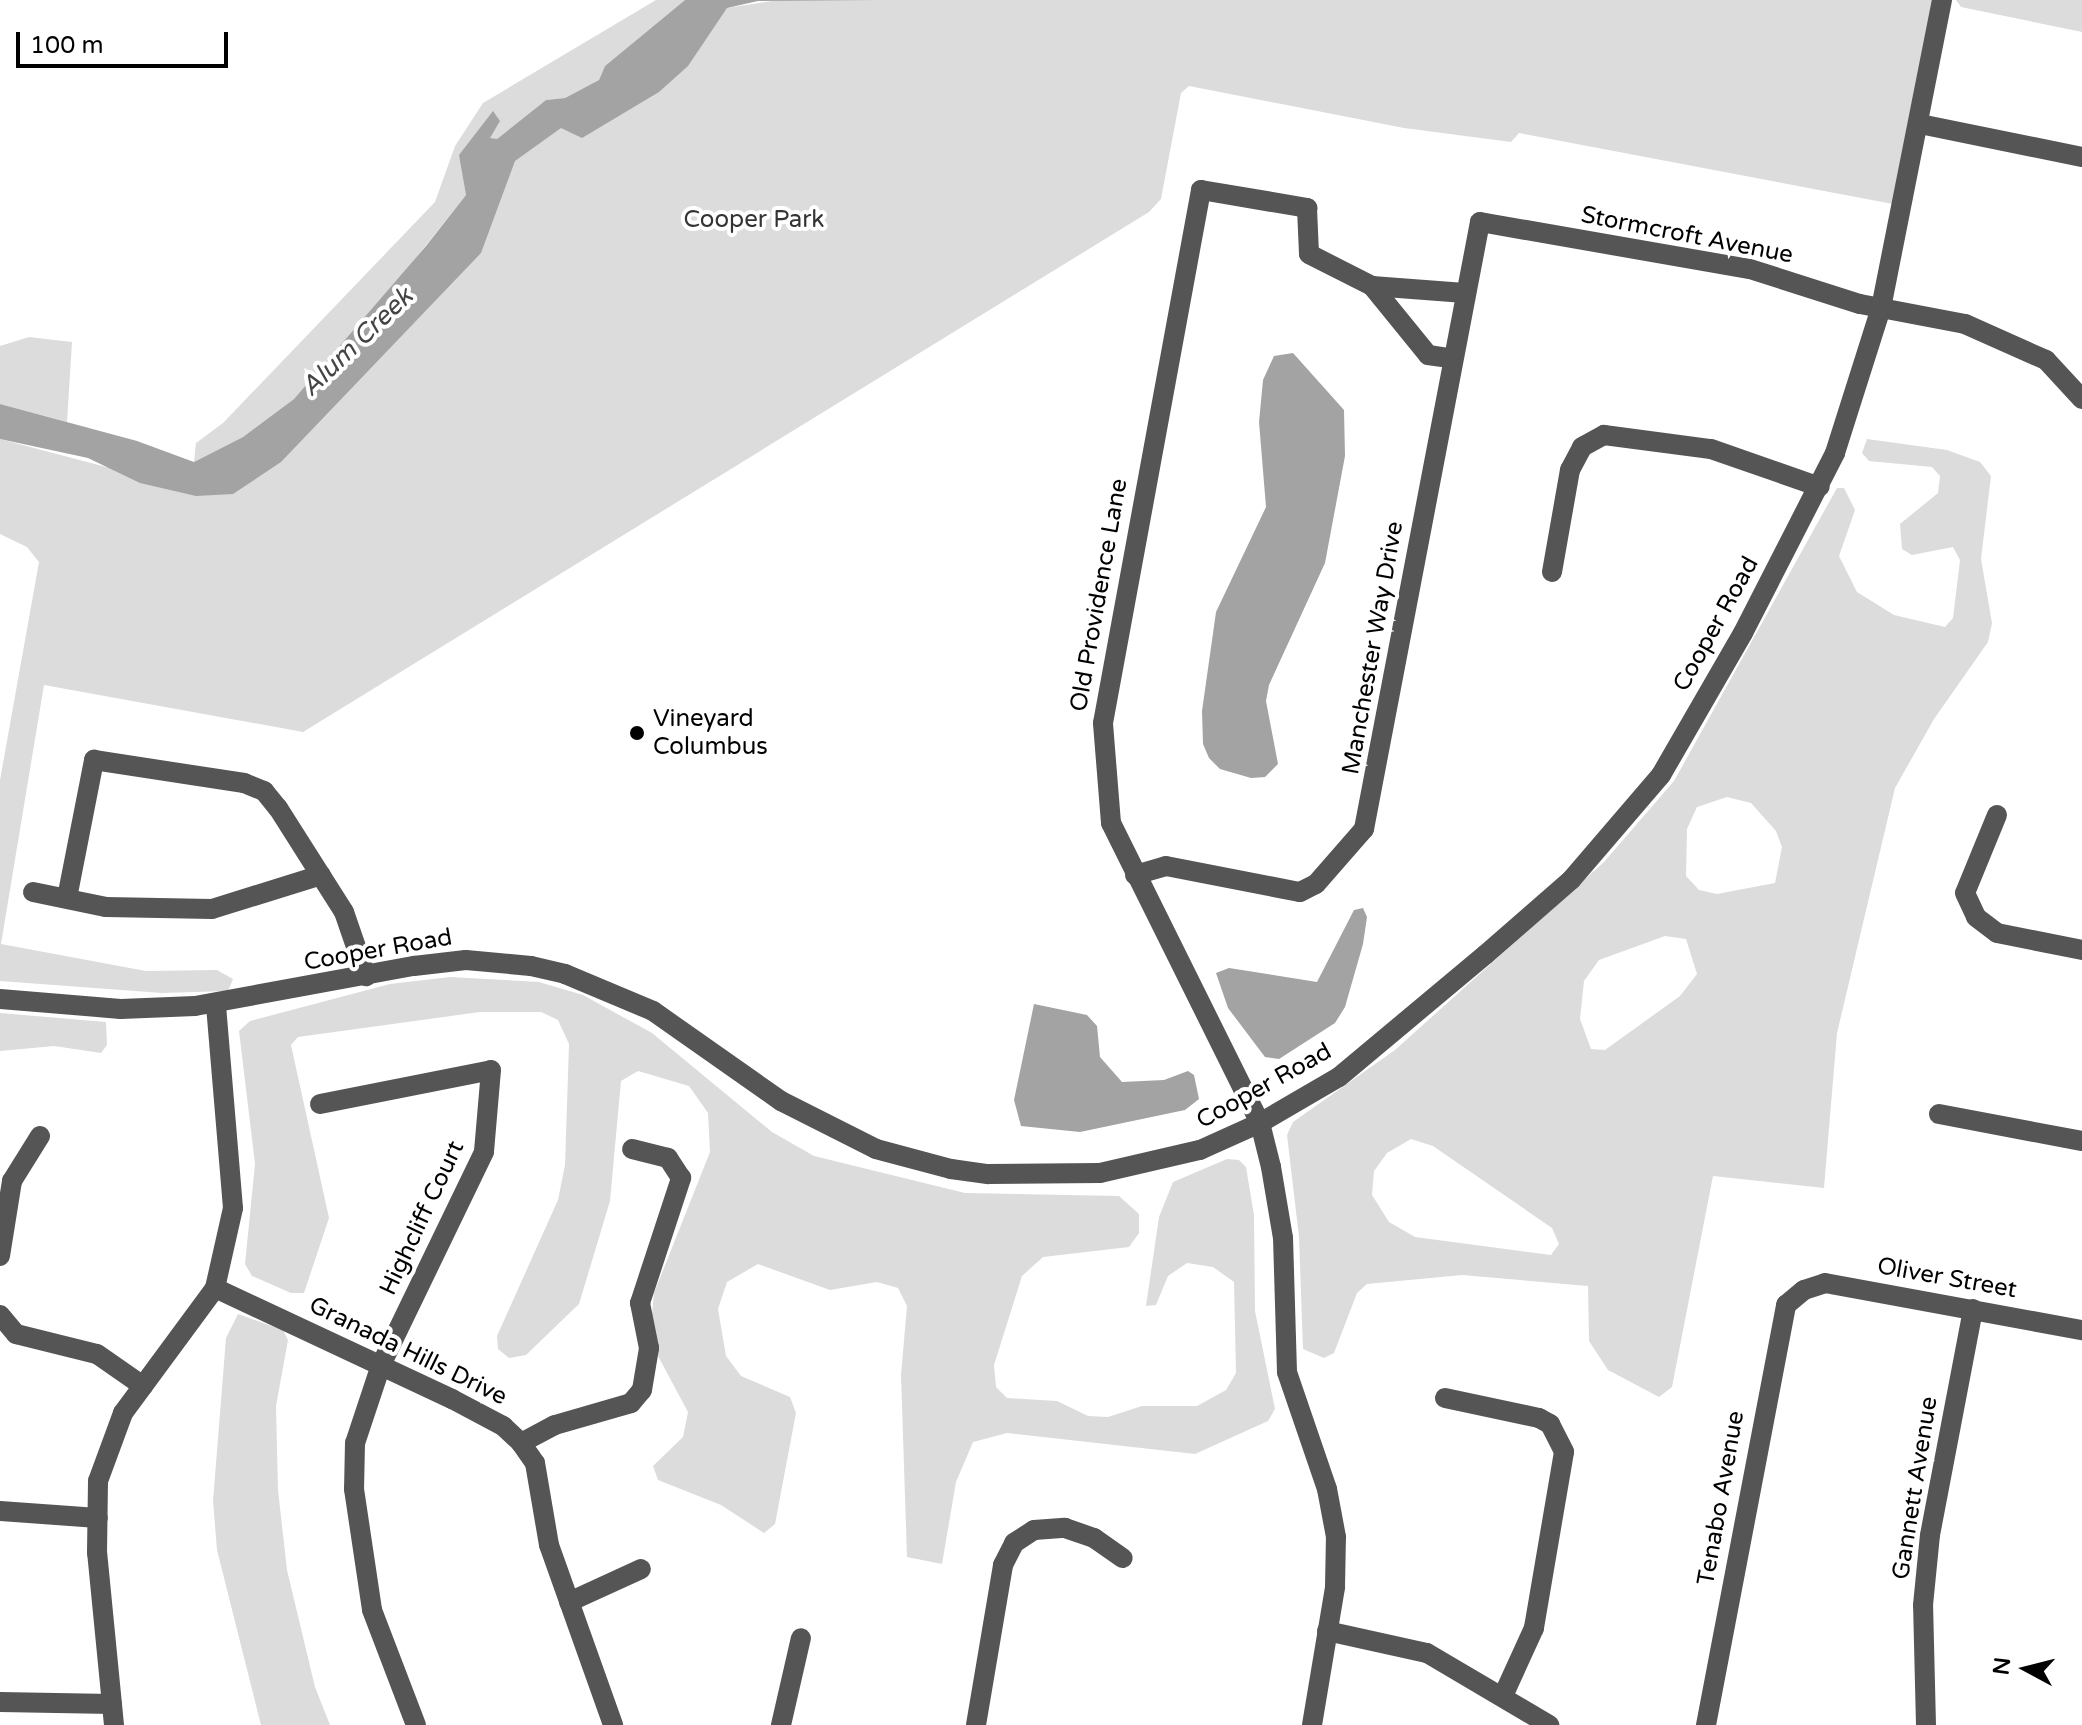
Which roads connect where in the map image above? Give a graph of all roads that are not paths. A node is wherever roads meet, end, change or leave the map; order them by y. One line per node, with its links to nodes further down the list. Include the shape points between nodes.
1 (1942, 0): 2 (street, Cooper Road)
2 (1920, 124): 3 (street); 7 (street, Cooper Road)
3 (2082, 157)
4 (1480, 222): 6 (street, Manchester Way Drive); 7 (street, Stormcroft Avenue, via 1750,269)
5 (1372, 286): 6 (street); 8 (street, via 1428,355); 14 (street, Old Providence Lane, via 1309,254 1307,208 1201,190 1103,723 1111,823)
6 (1465, 293): 8 (street, Manchester Way Drive)
7 (1881, 308): 9 (street, Stormcroft Avenue, via 1965,324 2025,347 2056,368); 10 (street, Cooper Road)
8 (1450, 358): 14 (street, Manchester Way Drive, via 1364,829 1316,884 1300,892 1166,866)
9 (2082, 399)
10 (1820, 487): 11 (street, via 1711,449 1604,435 1582,447 1570,470); 23 (street, Cooper Road, via 1743,633 1635,811 1571,880 1408,1021 1339,1077)
11 (1552, 572)
12 (1997, 815): 17 (street, via 1965,893 1976,917 1997,933)
13 (321, 875): 16 (street, via 212,909 120,908); 16 (street, via 264,791 99,758 90,765); 18 (street, via 344,912)
14 (1135, 875): 23 (street, Old Providence Lane)
15 (33, 892): 16 (street)
16 (67, 898)
17 (2082, 950)
18 (366, 976): 20 (street, Cooper Road); 23 (street, Cooper Road, via 466,960 565,974 653,1011 795,1109 876,1149 951,1169 988,1174 1100,1173 1200,1150)
19 (0, 999): 20 (street, Cooper Road, via 121,1009)
20 (216, 1004): 28 (street, via 233,1208)
21 (320, 1104): 33 (street, Highcliff Court, via 491,1070 484,1152)
22 (1939, 1114): 25 (street)
23 (1260, 1123): 42 (street, Old Providence Lane, via 1283,1238 1281,1315 1287,1372 1327,1489 1336,1537)
24 (40, 1136): 27 (street, via 12,1181)
25 (2082, 1141)
26 (632, 1149): 36 (street, via 668,1158 681,1178 640,1303 649,1348 642,1390 631,1403 555,1425)
27 (0, 1256)
28 (215, 1288): 33 (street, Granada Hills Drive); 34 (street)
29 (1804, 1290): 30 (street, Oliver Street, via 1825,1283); 53 (street, Tenabo Avenue, via 1786,1305 1778,1327)
30 (1973, 1309): 32 (street, Oliver Street); 54 (street, Gannett Avenue, via 1930,1535 1923,1605)
31 (0, 1315): 34 (street, via 16,1334 97,1354)
32 (2082, 1330)
33 (381, 1365): 36 (street, Granada Hills Drive, via 503,1426); 48 (street, via 355,1443 354,1489 372,1610)
34 (143, 1386): 38 (street, via 123,1413 103,1459)
35 (1445, 1398): 44 (street, via 1539,1418 1550,1424 1564,1452 1534,1628)
36 (521, 1443): 41 (street, Granada Hills Drive, via 535,1463 549,1545)
37 (0, 1511): 38 (street)
38 (98, 1518): 46 (street)
39 (1123, 1558): 47 (street, via 1094,1538 1065,1528 1034,1530 1014,1543 1003,1565)
40 (641, 1569): 41 (street)
41 (569, 1602): 49 (street, Granada Hills Drive)
42 (1327, 1631): 44 (street, via 1427,1653); 51 (street, Old Providence Lane)
43 (801, 1638): 50 (street)
44 (1503, 1696): 52 (street)
45 (0, 1702): 46 (street)
46 (113, 1715)
47 (982, 1724)
48 (416, 1725)
49 (613, 1725)
50 (781, 1725)
51 (1312, 1725)
52 (1549, 1725)
53 (1706, 1725)
54 (1926, 1725)

